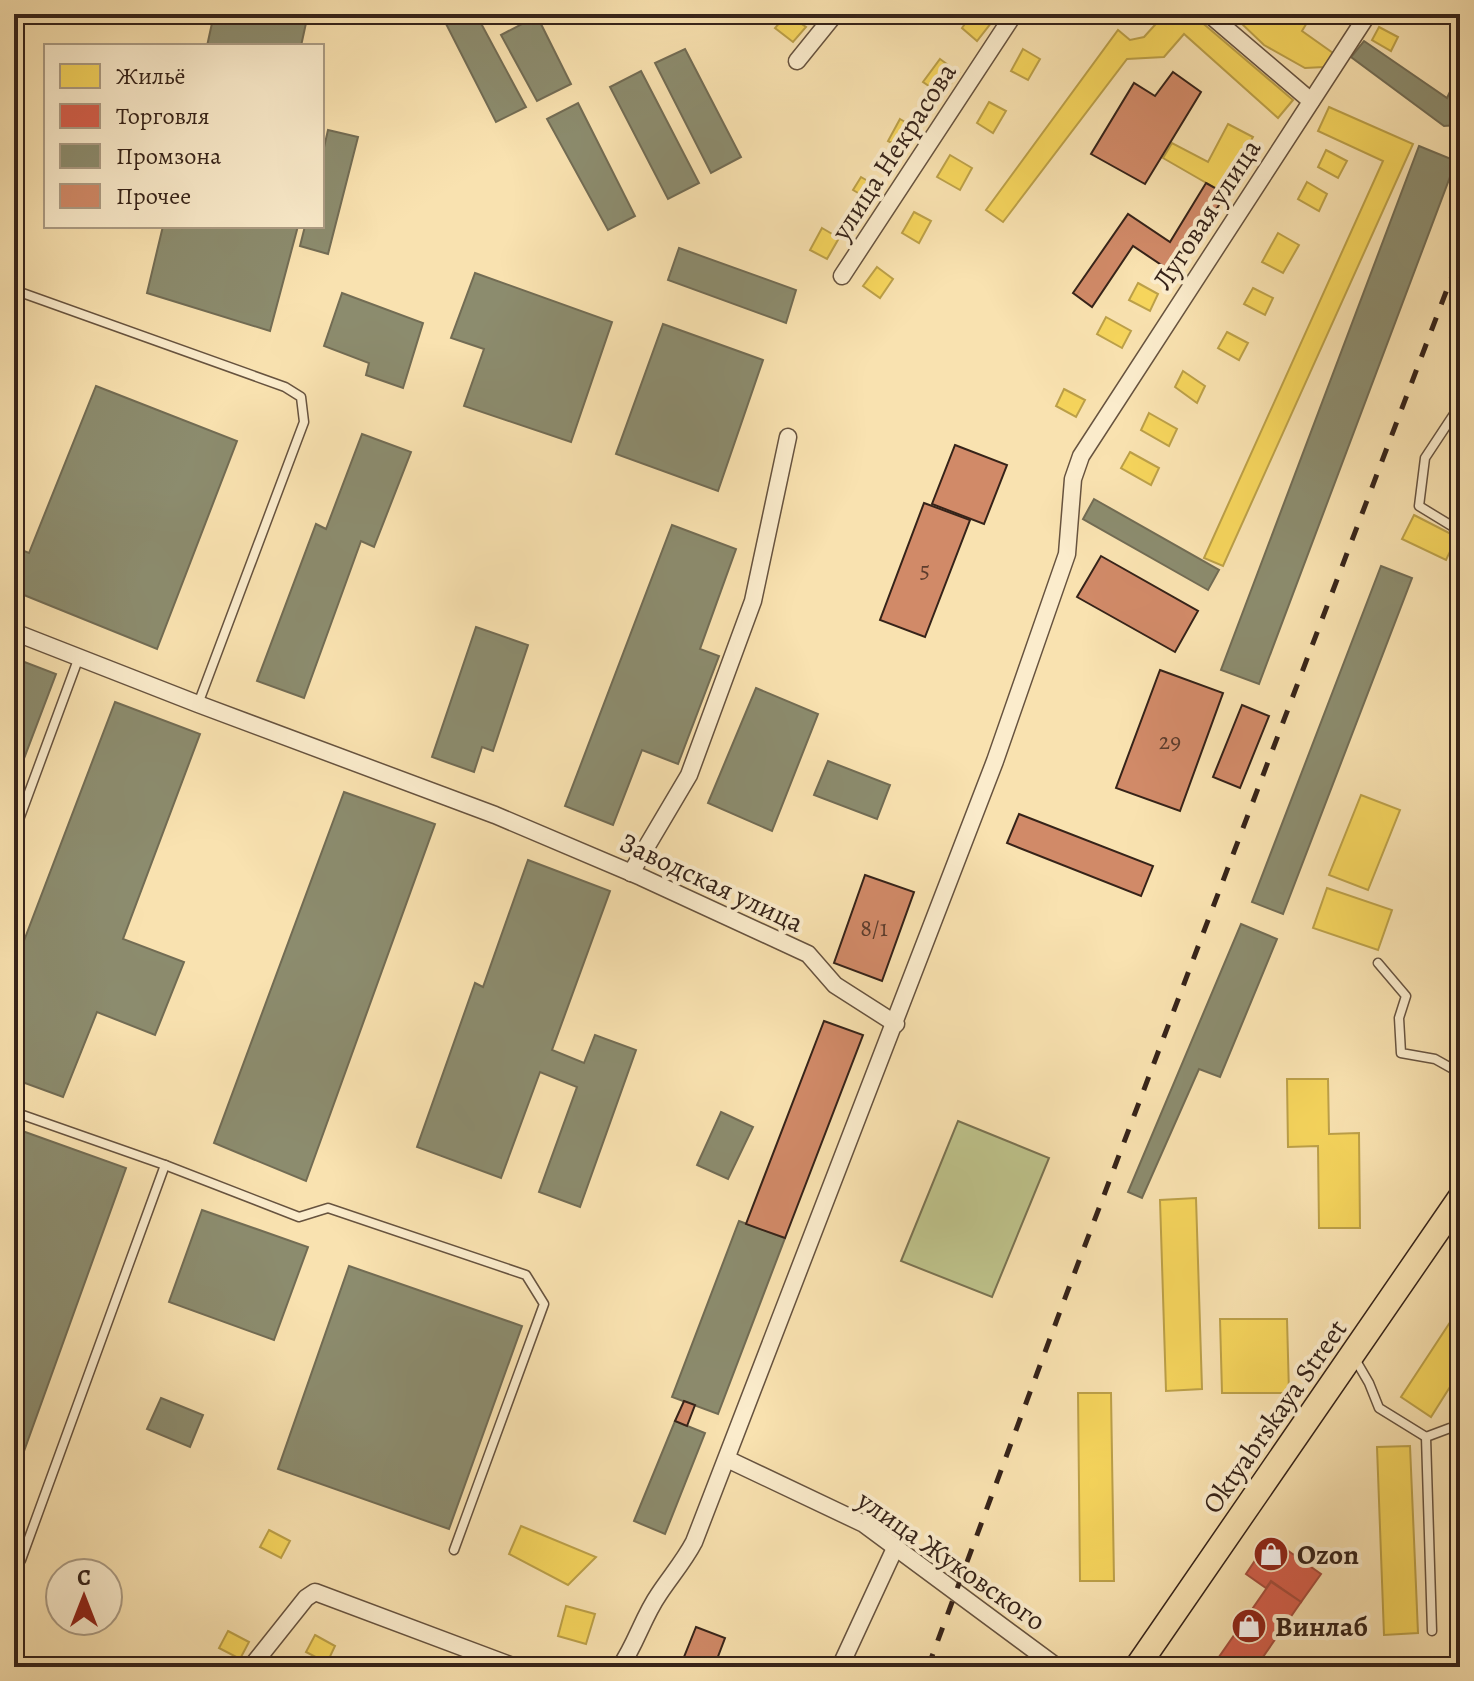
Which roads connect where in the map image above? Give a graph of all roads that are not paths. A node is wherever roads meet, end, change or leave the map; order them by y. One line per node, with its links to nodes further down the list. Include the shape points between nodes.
1 (835, 14): 5 (street)
2 (1014, 14): 7 (street, улица Некрасова)
3 (1209, 14): 6 (street)
4 (1368, 14): 6 (street, Луговая улица)
5 (797, 61)
6 (1311, 101): 18 (street, Луговая улица, via 1089,443 1073,479 1067,554)
7 (842, 276)
8 (14, 290): 14 (lane, via 301,397 304,422)
9 (1460, 405): 11 (lane, via 1425,458 1419,506)
10 (788, 437): 16 (street, via 753,601 689,775)
11 (1460, 531)
12 (14, 632): 13 (street, Заводская улица)
13 (79, 656): 14 (street, Заводская улица); 15 (lane)
14 (198, 704): 16 (street, Заводская улица, via 495,815)
15 (14, 833)
16 (631, 873): 18 (street, Заводская улица, via 808,954 835,985)
17 (1378, 963): 19 (lane, via 1406,996 1399,1018 1401,1053 1435,1059)
18 (896, 1024): 26 (street)
19 (1460, 1073)
20 (14, 1112): 21 (lane)
21 (165, 1165): 28 (lane, via 299,1217 328,1208 526,1275 544,1304); 29 (lane, via 21,1560)
22 (1460, 1198): 23 (main road, Oktyabrskaya Street)
23 (1352, 1355): 25 (lane, via 1379,1408); 36 (main road, Oktyabrskaya Street)
24 (1460, 1428): 25 (lane)
25 (1426, 1437): 30 (lane)
26 (727, 1459): 27 (street, улица Жуковского, via 864,1524); 33 (street, via 694,1542)
27 (896, 1546): 34 (street); 35 (street, улица Жуковского)
28 (454, 1550)
29 (14, 1564)
30 (1432, 1631)
31 (251, 1667): 32 (street, via 315,1592)
32 (515, 1667)
33 (620, 1667)
34 (840, 1667)
35 (1057, 1667)
36 (1137, 1667)

